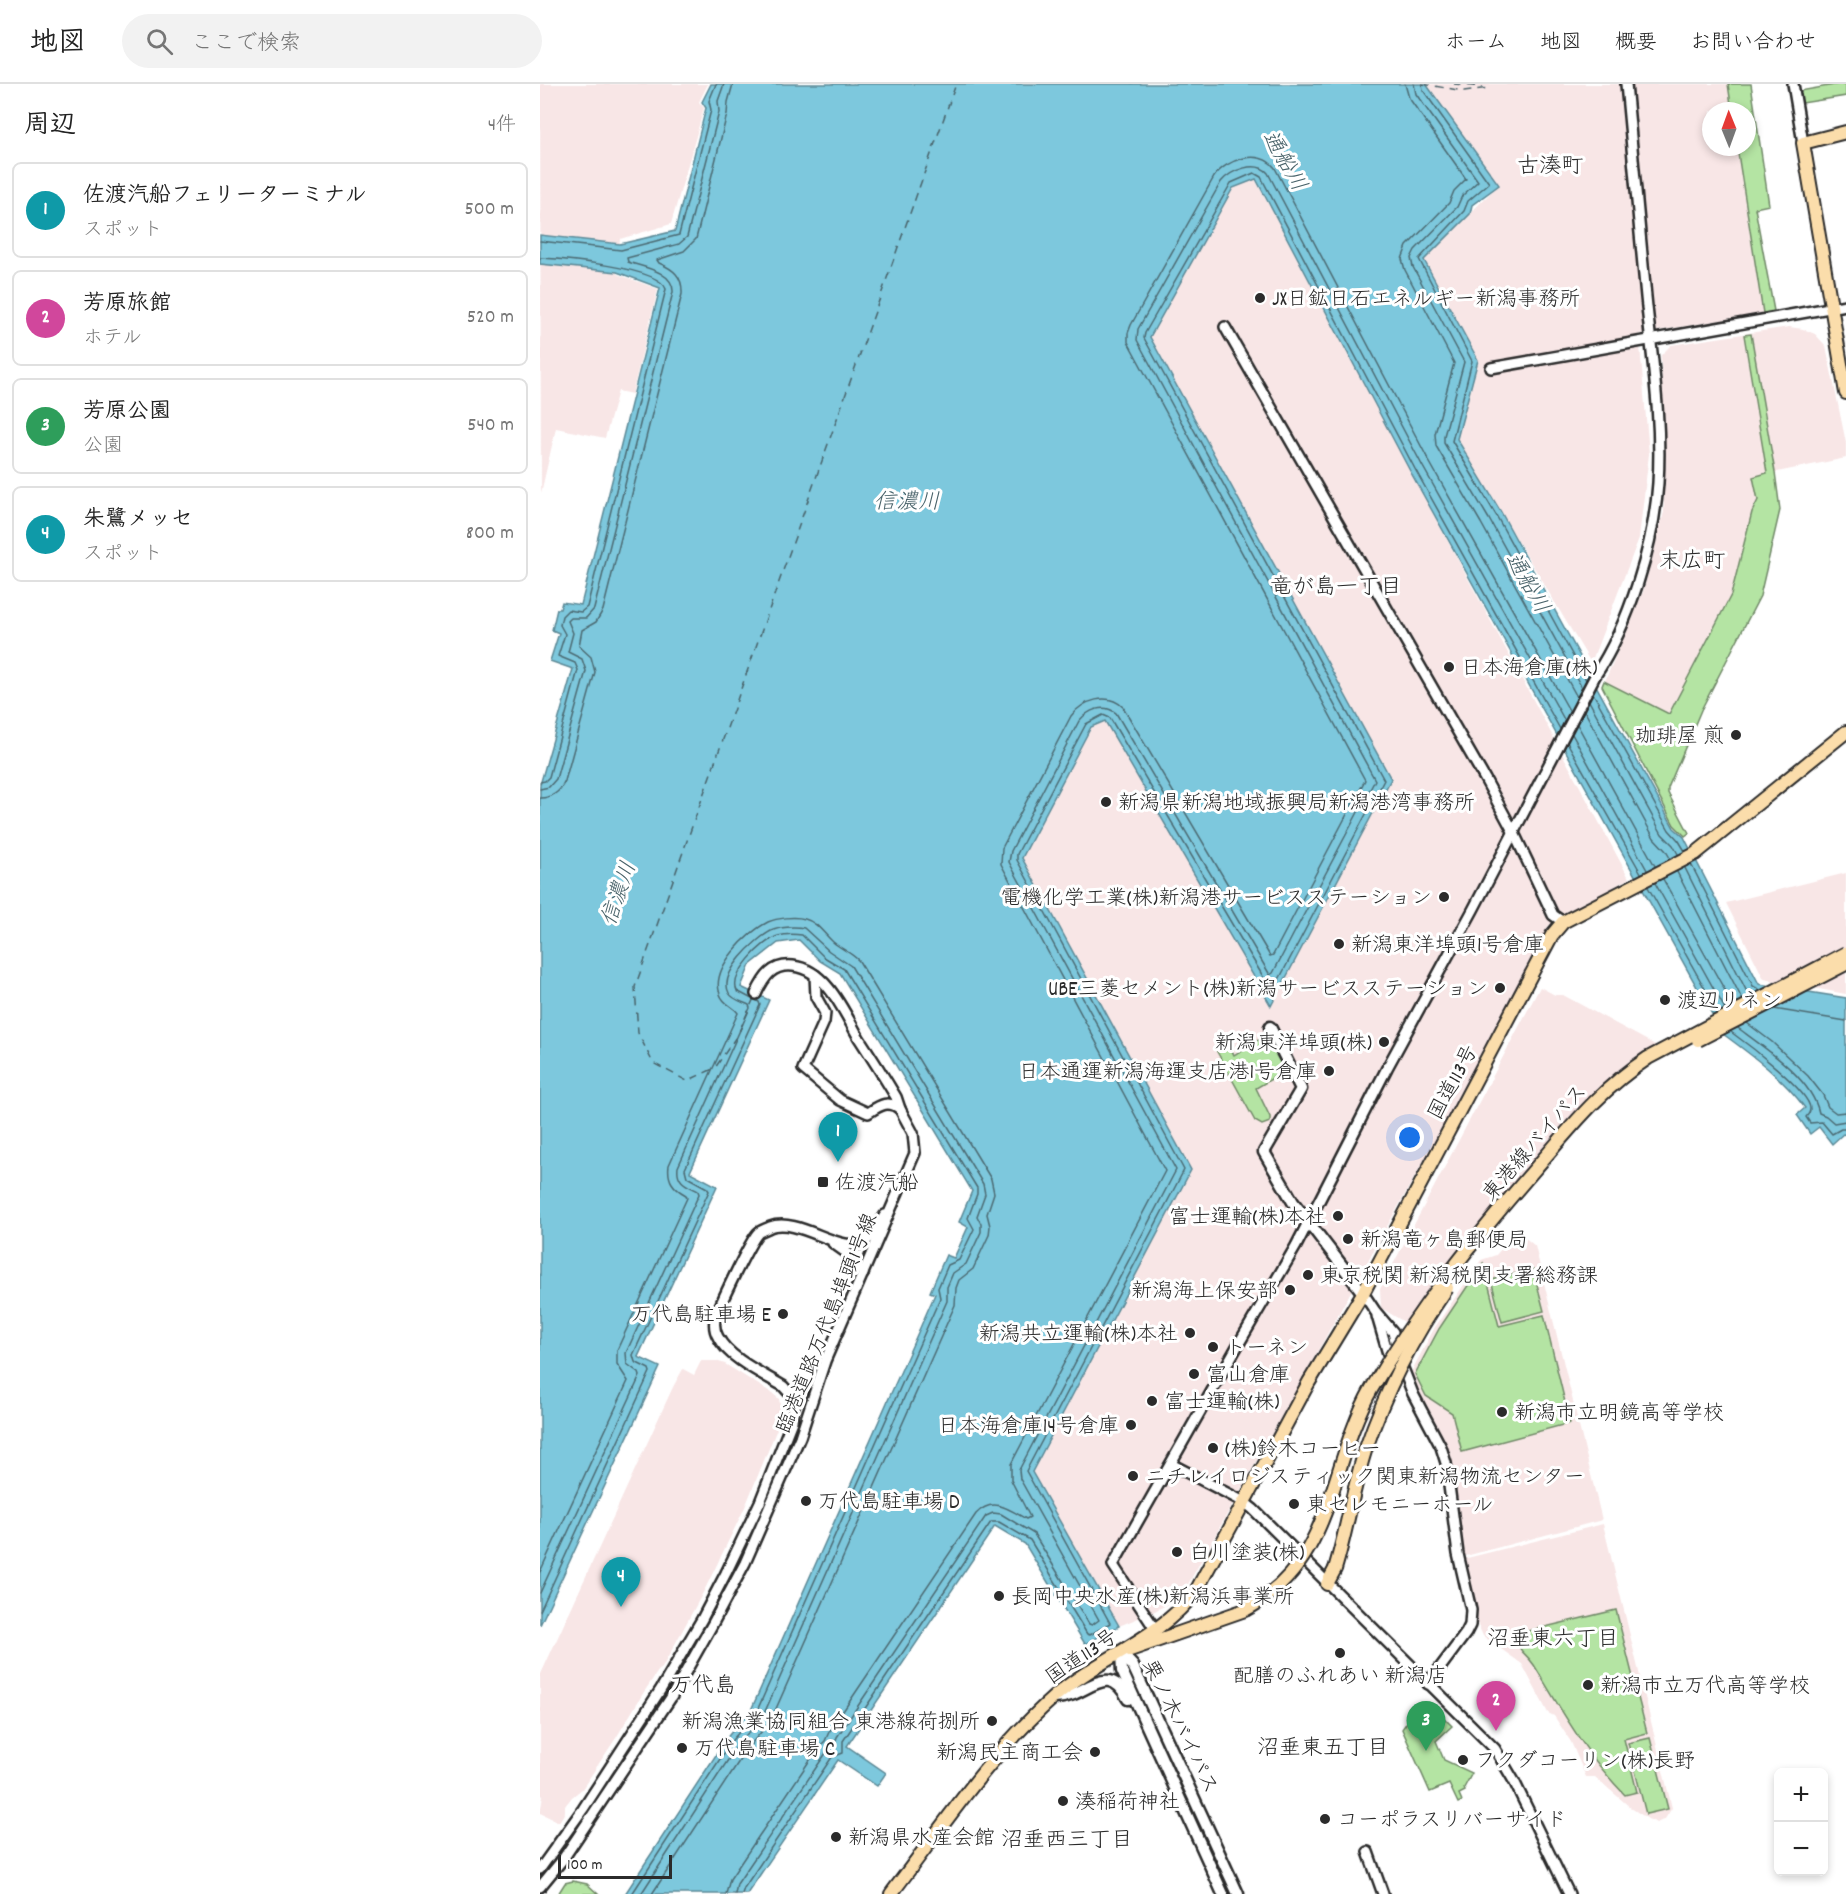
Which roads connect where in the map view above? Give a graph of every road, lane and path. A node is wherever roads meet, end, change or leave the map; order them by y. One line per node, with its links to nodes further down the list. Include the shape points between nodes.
1 (1626, 84): 8 (street)
2 (1793, 84): 4 (street)
3 (1846, 132): 4 (highway)
4 (1803, 143): 6 (highway)
5 (1846, 305): 6 (street)
6 (1831, 308): 8 (street); 10 (highway)
7 (1225, 327): 12 (street)
8 (1651, 341): 9 (street); 12 (street, via 1658,484 1632,600 1607,658)
9 (1491, 368)
10 (1846, 393)
11 (1846, 732): 13 (highway, 国道113号, via 1695,854)
12 (1513, 831): 13 (street, via 1553,915); 21 (street)
13 (1563, 921): 24 (highway, 国道113号, via 1552,935)
14 (1846, 953): 31 (highway, 東港線バイパス, bridge, via 1648,1058 1592,1103 1427,1301 1360,1412 1323,1519 1308,1551 1281,1585 1245,1610)
15 (1846, 964): 29 (highway, 東港線バイパス, bridge, via 1686,1046 1624,1084 1598,1106 1527,1187 1459,1271 1411,1345 1365,1450)
16 (815, 975): 17 (street, via 796,967 774,969 765,976); 19 (street, via 830,990); 19 (street, via 816,998 825,1013 824,1022 803,1069 840,1100 868,1113 885,1104)
17 (756, 994)
18 (1270, 1027): 21 (main road, via 1301,1089 1264,1152)
19 (900, 1109): 20 (street, via 913,1133 915,1153)
20 (890, 1211): 22 (street, 臨港道路万代島埠頭1号線, via 860,1244 847,1244); 23 (street, 臨港道路万代島埠頭1号線)
21 (1308, 1222): 24 (main road); 27 (street)
22 (818, 1234): 23 (street, via 847,1253); 26 (street, 臨港道路万代島埠頭1号線, via 781,1225 758,1233 716,1318 716,1335 727,1350 783,1386)
23 (863, 1274): 25 (street, 臨港道路万代島埠頭1号線)
24 (1364, 1293): 28 (highway, 国道113号, via 1309,1382); 32 (street, via 1375,1311 1395,1374 1413,1394 1441,1447 1472,1619)
25 (818, 1381): 26 (street, via 805,1394); 37 (street, 臨港道路万代島埠頭1号線, via 775,1495 712,1625 672,1696 563,1859)
26 (793, 1397): 36 (street, 臨港道路万代島埠頭1号線, via 792,1421 760,1502 702,1619 654,1701)
27 (1171, 1464): 28 (street); 30 (street, via 1113,1565)
28 (1244, 1502): 29 (street); 30 (highway, 国道113号, via 1196,1590)
29 (1328, 1584): 32 (street)
30 (1155, 1629): 31 (highway, 国道113号)
31 (1120, 1653): 33 (highway, 国道113号); 34 (main road, 栗ノ木バイパス, via 1122,1671); 40 (main road, 栗ノ木バイパス, via 1133,1666)
32 (1428, 1684): 42 (street, via 1495,1749)
33 (1053, 1698): 34 (main road, via 1075,1695 1101,1680 1116,1682); 38 (highway, 国道113号, via 995,1757)
34 (1150, 1738): 39 (main road, 栗ノ木バイパス)
35 (1368, 1852): 41 (street)
36 (540, 1869)
37 (540, 1887)
38 (891, 1894)
39 (1223, 1894)
40 (1238, 1894)
41 (1383, 1894)
42 (1569, 1894)

